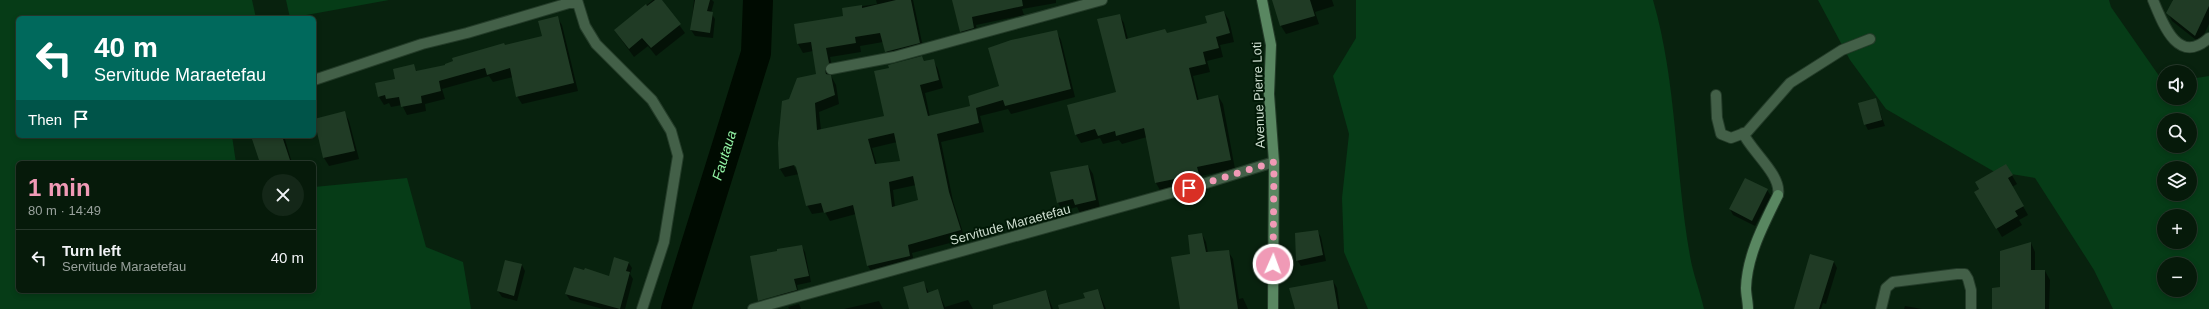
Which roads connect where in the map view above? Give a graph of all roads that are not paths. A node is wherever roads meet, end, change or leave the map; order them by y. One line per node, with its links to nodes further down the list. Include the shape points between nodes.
1 (1102, 0): 7 (street, via 894,56)
2 (1262, 0): 11 (main road, Avenue Pierre Loti, via 1270,45 1269,94)
3 (2153, 0): 5 (street, via 2174,41 2186,48 2200,46)
4 (576, 2): 8 (street, via 422,44); 13 (street, via 585,26 596,44 652,100 671,131 678,156 664,242)
5 (2209, 38)
6 (1870, 39): 10 (street, via 1842,50 1790,83 1747,132)
7 (831, 68)
8 (316, 79)
9 (1716, 95): 10 (street, via 1721,134 1731,138)
10 (1743, 133): 12 (street, via 1776,179)
11 (1274, 162): 14 (street, Servitude Maraetefau); 15 (main road, Avenue Pierre Loti)
12 (1778, 195): 16 (main road, via 1756,243 1749,266 1746,288)
13 (642, 309)
14 (753, 309)
15 (1273, 309)
16 (1748, 309)
17 (1881, 309): 18 (street, via 1886,288 1893,282 1957,274 1965,274 1968,278)
18 (1971, 309)

